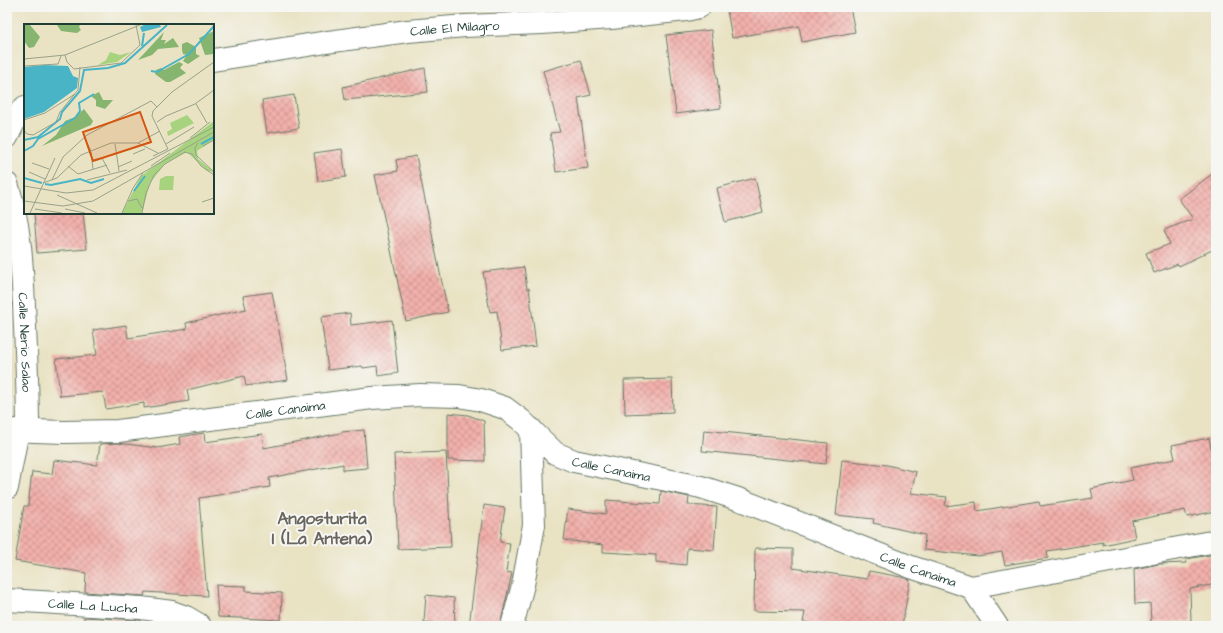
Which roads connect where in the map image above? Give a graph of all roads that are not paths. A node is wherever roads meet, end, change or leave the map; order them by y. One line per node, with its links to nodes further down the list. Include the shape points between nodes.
1 (699, 7): 2 (street, Calle El Milagro, via 611,18 408,31)
2 (214, 60)
3 (24, 108): 4 (street, via 18,114)
4 (7, 137)
5 (7, 184): 7 (street, Calle Nerio Salao, via 13,202 22,267 28,389)
6 (531, 429): 7 (street, Calle Canaima, via 505,408 481,400 459,396 420,395 372,398 118,430); 10 (street, Calle Canaima, via 555,453 574,461 701,487 911,567); 13 (street, via 534,525 524,585)
7 (18, 430): 8 (street, Calle Nerio Salao)
8 (7, 488)
9 (1216, 541): 10 (street, Calle Canaima)
10 (971, 587): 14 (street)
11 (7, 600): 12 (street, Calle La Lucha, via 172,612)
12 (200, 626)
13 (512, 626)
14 (997, 626)

